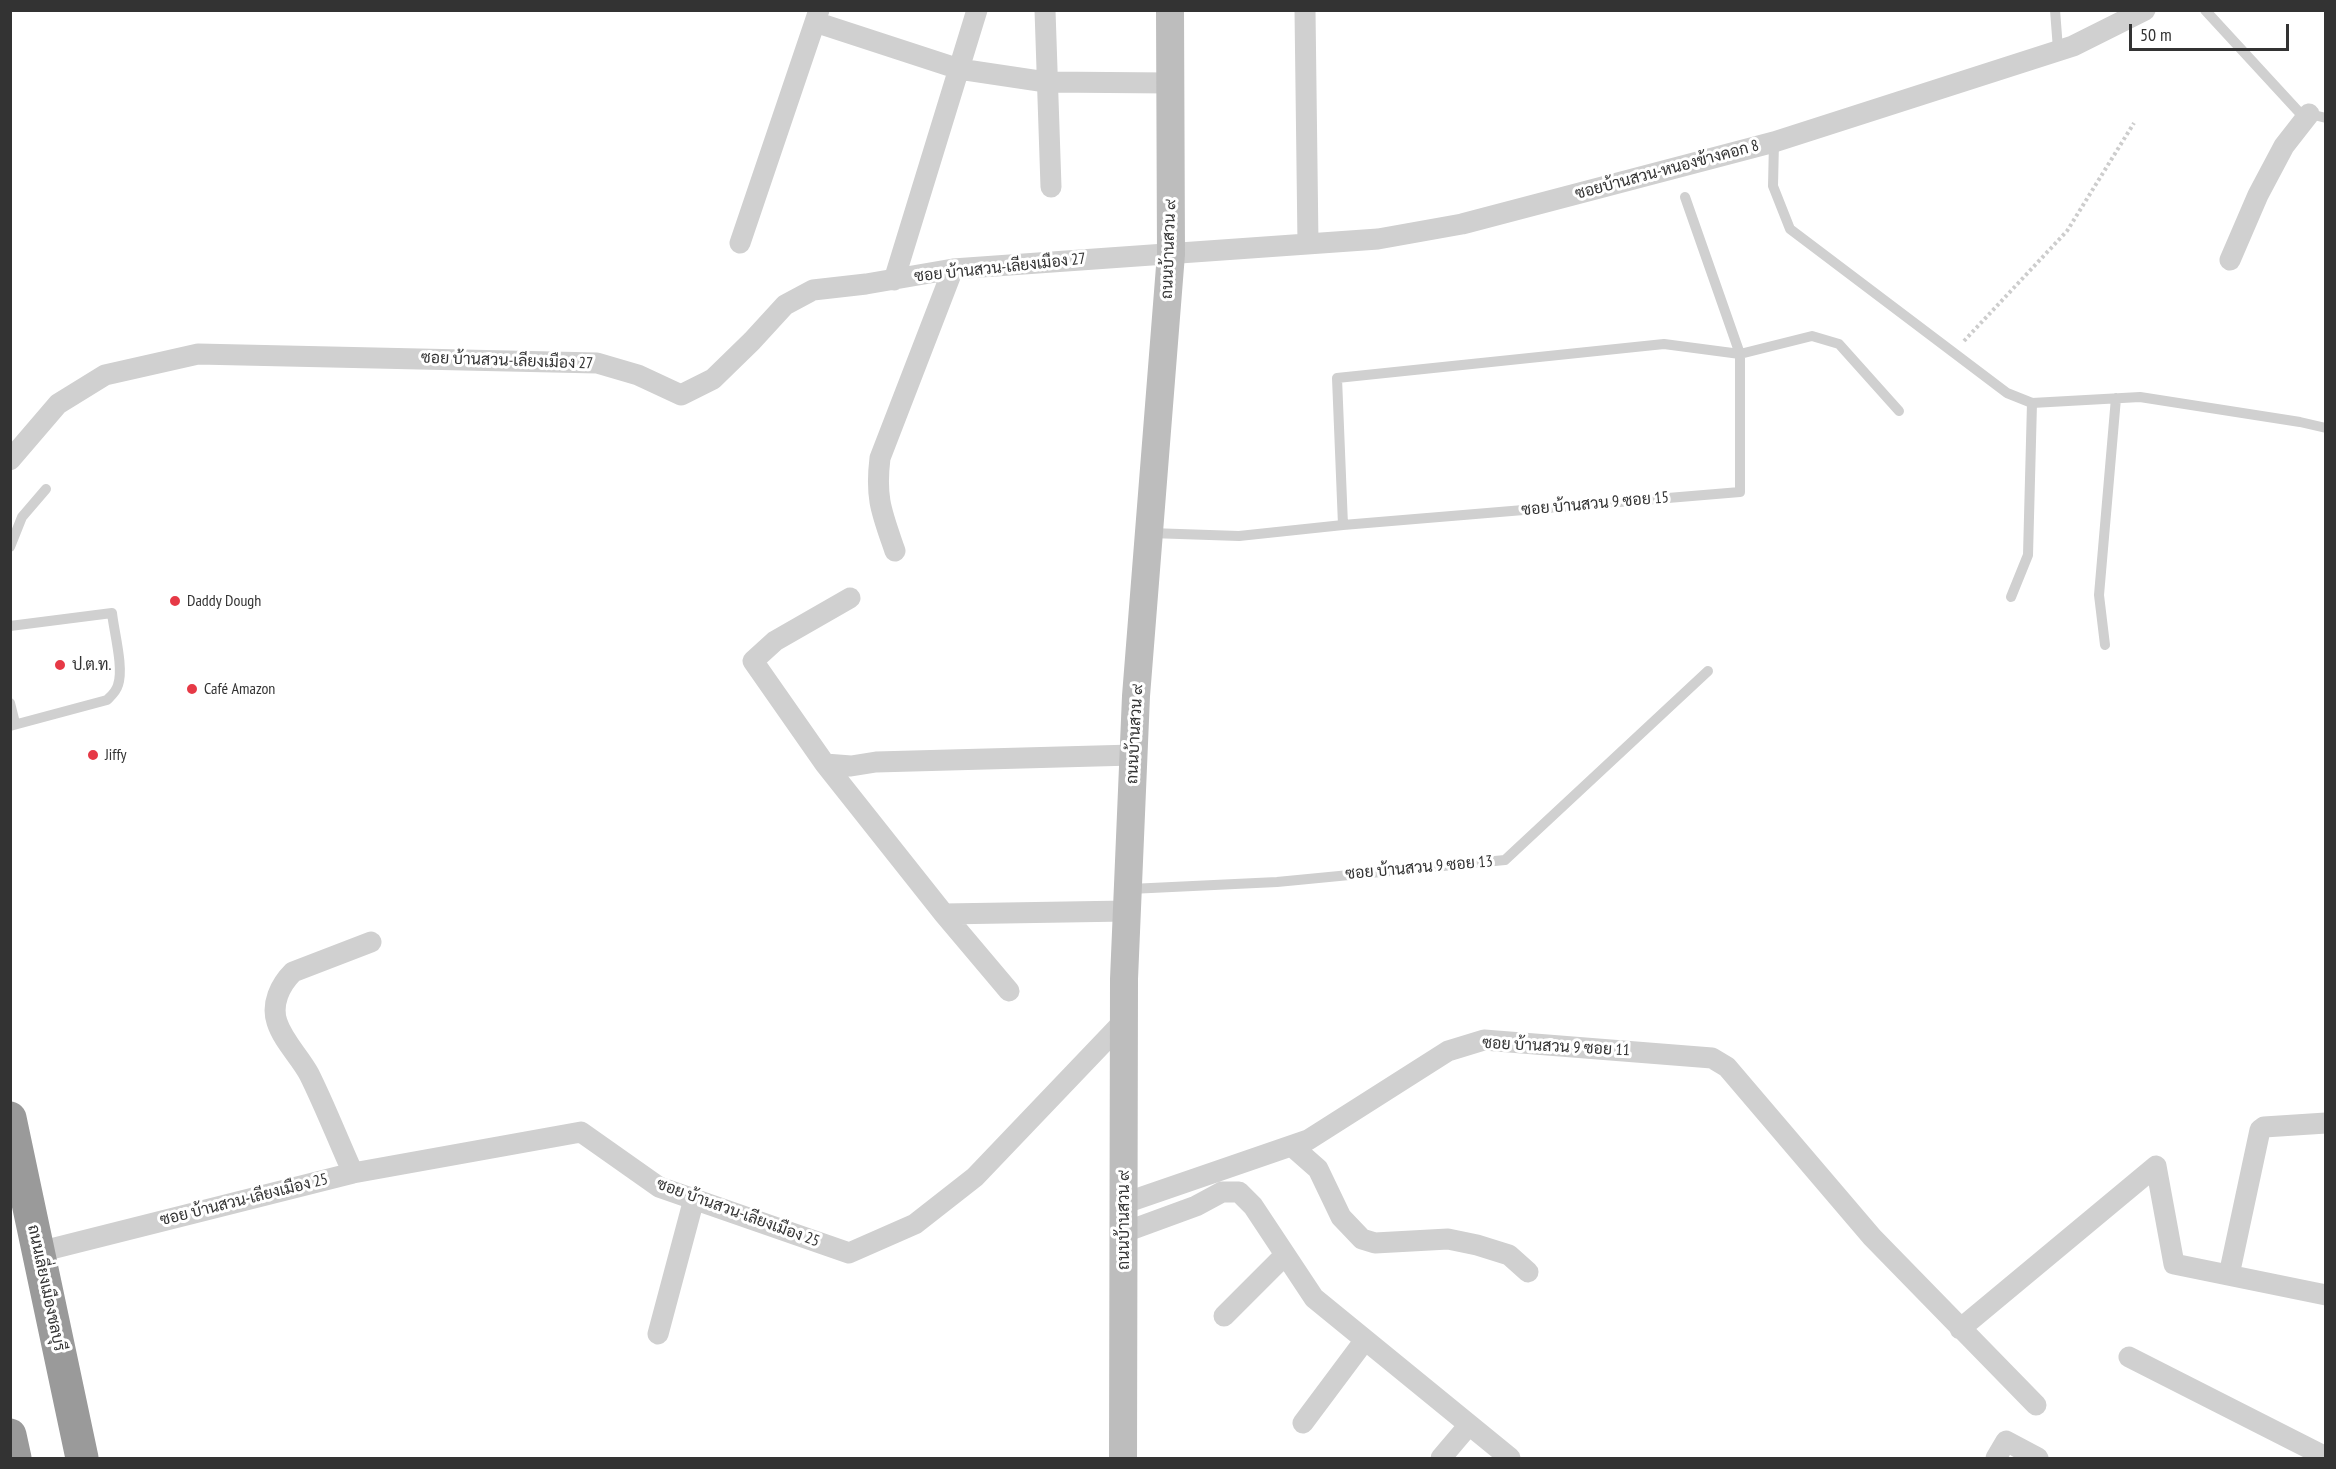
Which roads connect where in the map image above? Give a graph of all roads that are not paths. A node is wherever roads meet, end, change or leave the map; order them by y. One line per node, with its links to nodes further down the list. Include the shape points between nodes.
1 (977, 10): 10 (street)
2 (1045, 10): 11 (street)
3 (1170, 10): 12 (street, ถนนบ้านสวน ๙)
4 (1305, 10): 18 (street)
5 (2055, 10): 9 (lane)
6 (2145, 10): 9 (street, ซอยบ้านสวน-หนองข้างคอก 8, via 2073,46)
7 (2205, 10): 13 (lane, via 2298,111)
8 (817, 16): 10 (street); 17 (street)
9 (2058, 49): 14 (street, ซอยบ้านสวน-หนองข้างคอก 8)
10 (958, 69): 11 (street); 22 (street)
11 (1046, 82): 12 (street); 15 (street)
12 (1170, 83): 19 (street, ถนนบ้านสวน ๙)
13 (2317, 116): 20 (street, via 2284,146)
14 (1774, 142): 18 (street, ซอยบ้านสวน-หนองข้างคอก 8, via 1462,224 1378,239); 25 (lane, via 1773,186 1790,229 2007,393)
15 (1051, 187)
16 (1685, 196): 23 (lane, ซอย บ้านสวน 9 ซอย 15)
17 (740, 243)
18 (1308, 244): 19 (street, ซอยบ้านสวน-หนองข้างคอก 8)
19 (1171, 254): 21 (street, ซอย บ้านสวน-เลียงเมือง 27); 31 (street, ถนนบ้านสวน ๙)
20 (2230, 260)
21 (953, 270): 22 (street, ซอย บ้านสวน-เลียงเมือง 27); 33 (street, via 880,458 879,504)
22 (894, 280): 28 (street, ซอย บ้านสวน-เลียงเมือง 27, via 813,290 785,305 713,379 681,395 638,375 597,363 198,354 105,375 58,404)
23 (1740, 354): 26 (lane, via 1812,336 1839,344); 30 (lane, ซอย บ้านสวน 9 ซอย 15, via 1740,492); 30 (lane, via 1664,344 1337,378)
24 (2116, 398): 25 (lane); 27 (lane, via 2140,397); 37 (lane, via 2099,595)
25 (2032, 403): 34 (lane, via 2028,555)
26 (1899, 411)
27 (2325, 428)
28 (10, 459)
29 (46, 489): 32 (lane, via 22,517)
30 (1343, 525): 31 (lane, ซอย บ้านสวน 9 ซอย 15, via 1239,536)
31 (1148, 533): 41 (street, ถนนบ้านสวน ๙)
32 (10, 547)
33 (895, 550)
34 (2011, 597)
35 (850, 598): 42 (street, via 775,641 753,661)
36 (10, 626): 40 (lane, via 112,613 119,669 119,683 107,700)
37 (2105, 645)
38 (1708, 671): 43 (lane, ซอย บ้านสวน 9 ซอย 13, via 1505,860)
39 (10, 702): 40 (lane)
40 (13, 725)
41 (1133, 755): 42 (street); 43 (street, ถนนบ้านสวน ๙)
42 (825, 764): 44 (street)
43 (1127, 900): 44 (street); 47 (street, ถนนบ้านสวน ๙)
44 (944, 914): 46 (street)
45 (371, 942): 51 (street, via 293,972 278,992 275,1006 277,1023 308,1074)
46 (1009, 992)
47 (1124, 1021): 52 (street, ซอย บ้านสวน-เลียงเมือง 25, via 975,1177 915,1224 849,1253); 53 (street, ถนนบ้านสวน ๙)
48 (10, 1118): 55 (highway, ถนนเลี่ยงเมืองชลบุรี)
49 (2325, 1122): 58 (street, via 2260,1130)
50 (1293, 1147): 53 (street, ซอย บ้านสวน 9 ซอย 11); 57 (street, via 1318,1169 1341,1217 1362,1239 1375,1243 1448,1239 1509,1255); 61 (street, ซอย บ้านสวน 9 ซอย 11, via 1448,1051 1484,1040 1712,1058 1727,1066 1872,1237)
51 (353, 1173): 52 (street, ซอย บ้านสวน-เลียงเมือง 25, via 581,1132 659,1187); 55 (street, ซอย บ้านสวน-เลียงเมือง 25)
52 (694, 1199): 62 (street)
53 (1125, 1203): 54 (street, ถนนบ้านสวน ๙)
54 (1125, 1232): 56 (street, via 1196,1206 1222,1192 1239,1192 1253,1206); 72 (street, ถนนบ้านสวน ๙)
55 (39, 1252): 71 (highway, ถนนเลี่ยงเมืองชลบุรี)
56 (1285, 1256): 60 (street); 63 (street, via 1314,1298)
57 (1528, 1272)
58 (2229, 1275): 59 (street); 61 (street, via 2175,1264 2156,1166)
59 (2325, 1295)
60 (1224, 1316)
61 (1960, 1329): 65 (street, ซอย บ้านสวน 9 ซอย 11)
62 (658, 1334)
63 (1365, 1340): 66 (street); 67 (street)
64 (2129, 1357): 69 (street)
65 (2036, 1405)
66 (1303, 1423)
67 (1469, 1425): 73 (street); 74 (street)
68 (10, 1435): 70 (highway)
69 (2325, 1457)
70 (15, 1458)
71 (82, 1458)
72 (1123, 1458)
73 (1441, 1458)
74 (1510, 1458)
75 (1996, 1458): 76 (street, via 2006,1441)
76 (2038, 1458)

